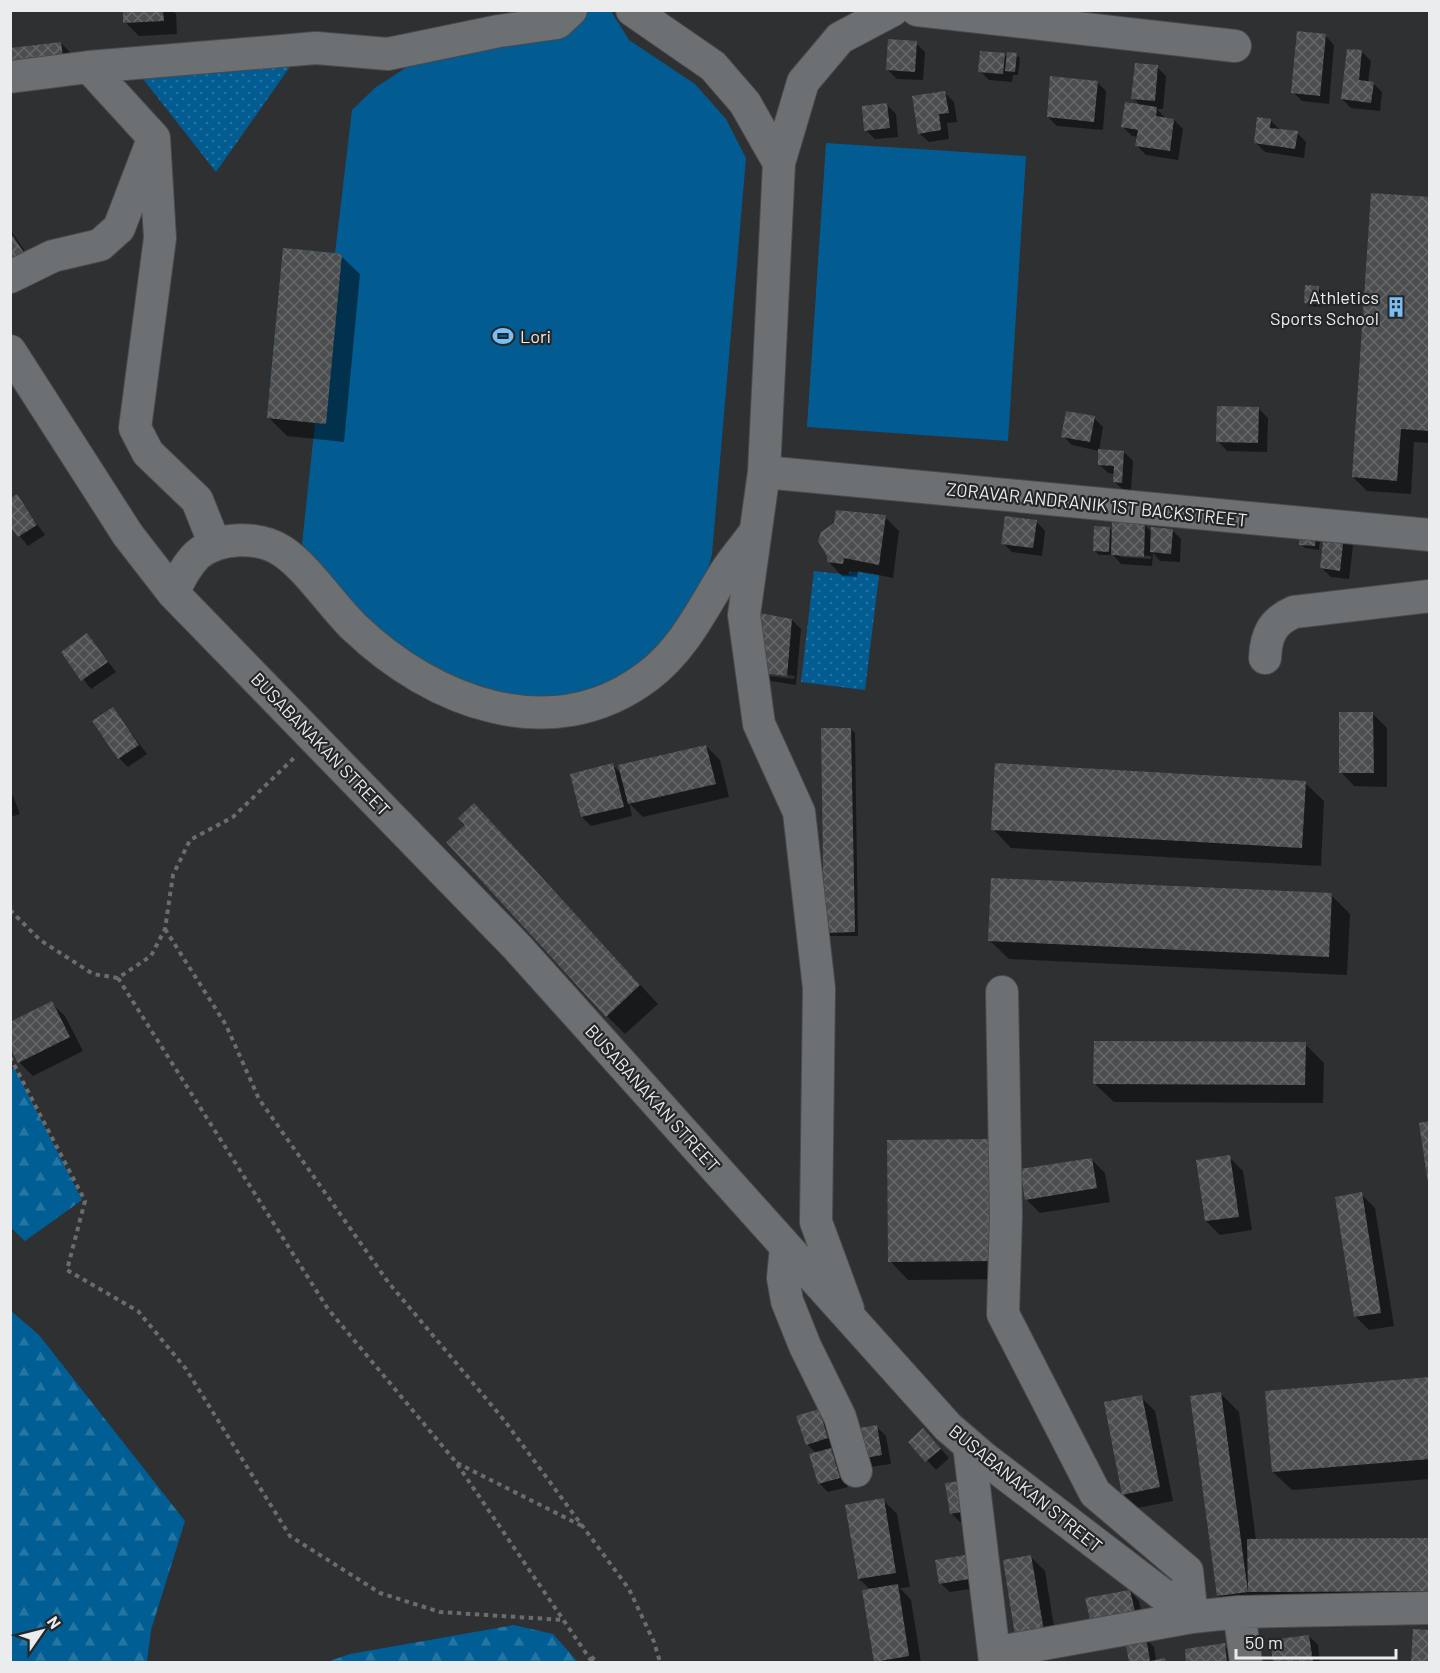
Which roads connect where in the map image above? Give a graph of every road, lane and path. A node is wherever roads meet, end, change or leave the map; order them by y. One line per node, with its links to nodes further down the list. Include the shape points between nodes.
1 (571, 10): 6 (street, via 556,23 388,54 316,48)
2 (632, 10): 9 (street, via 713,66 745,103)
3 (893, 10): 9 (street, via 840,38 803,82)
4 (917, 10): 5 (street)
5 (1235, 46)
6 (88, 67): 7 (street); 8 (street)
7 (10, 77)
8 (154, 138): 10 (street, via 119,228 100,245 53,256); 15 (street, via 159,238 135,428 148,453 197,500)
9 (779, 163): 12 (street)
10 (10, 277)
11 (10, 351): 16 (street, BUSABANAKAN STREET, via 128,535)
12 (764, 472): 13 (street); 14 (street, ZORAVAR ANDRANIK 1ST BACKSTREET)
13 (756, 532): 15 (street, via 678,648 648,676 611,698 559,712 515,712 466,699 390,657 354,626 283,551 259,541); 26 (street, via 744,615 759,724 800,812 819,988 816,1222)
14 (1430, 535)
15 (214, 545): 16 (street, via 198,554 183,571)
16 (173, 593): 19 (street, BUSABANAKAN STREET)
17 (1430, 596): 18 (street, via 1294,612 1278,619 1266,640)
18 (1265, 657)
19 (315, 738): 21 (path, via 233,817 190,840 174,875); 25 (street, BUSABANAKAN STREET, via 517,947)
20 (10, 910): 22 (path, via 40,940 93,974)
21 (165, 929): 22 (path, via 151,956); 30 (path, via 226,1025 259,1099 388,1282 504,1420)
22 (118, 978): 28 (path, via 328,1309)
23 (1002, 992): 33 (street, via 1006,1216 1003,1314 1095,1493 1187,1571)
24 (10, 1057): 34 (path, via 84,1201 67,1270 138,1311 186,1369 290,1536 380,1593 430,1609)
25 (786, 1247): 26 (street, BUSABANAKAN STREET); 29 (street, via 783,1278 787,1301 840,1417)
26 (852, 1321): 27 (street, BUSABANAKAN STREET)
27 (969, 1445): 33 (street, BUSABANAKAN STREET); 35 (street)
28 (455, 1461): 30 (path); 34 (path)
29 (856, 1471)
30 (582, 1526): 38 (path, via 629,1589)
31 (1430, 1608): 32 (street)
32 (1239, 1612): 33 (street); 39 (street)
33 (1192, 1617): 35 (street)
34 (564, 1620): 36 (path)
35 (995, 1658)
36 (591, 1660): 37 (path)
37 (598, 1662)
38 (660, 1662)
39 (1246, 1662)

